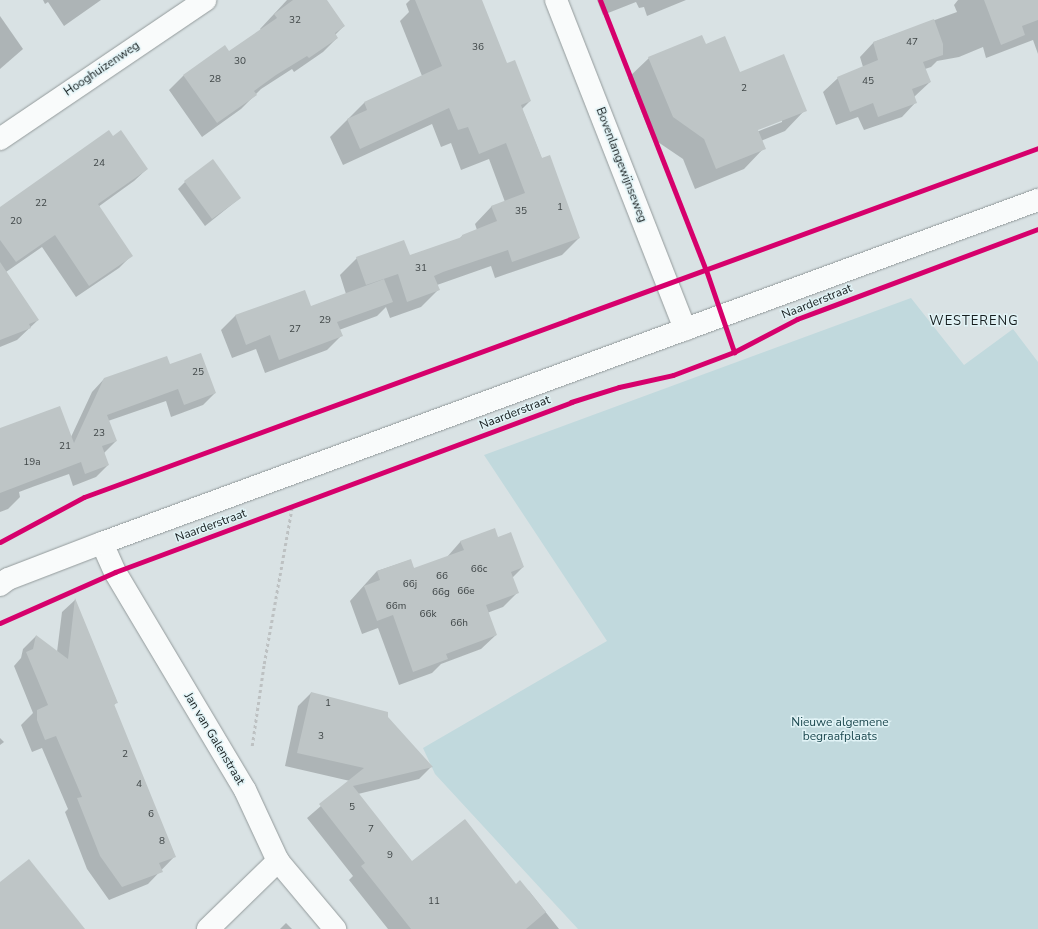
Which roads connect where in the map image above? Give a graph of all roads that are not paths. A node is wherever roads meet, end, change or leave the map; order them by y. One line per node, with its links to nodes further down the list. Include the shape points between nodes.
1 (205, 0): 3 (street, Hooghuizenweg)
2 (556, 0): 5 (street, Bovenlangewijnseweg)
3 (0, 139)
4 (1038, 200): 5 (street, Naarderstraat)
5 (685, 330): 6 (street, Naarderstraat)
6 (102, 543): 7 (street, Naarderstraat, via 8,579); 8 (street, Jan van Galenstraat, via 115,572 245,790)
7 (0, 585)
8 (278, 861): 9 (street); 10 (street, Jan van Galenstraat)
9 (208, 929)
10 (335, 929)

